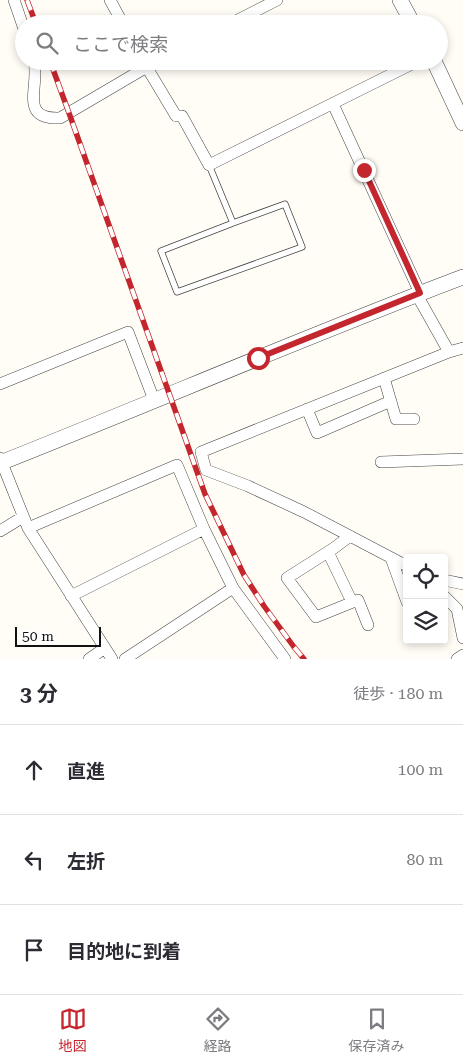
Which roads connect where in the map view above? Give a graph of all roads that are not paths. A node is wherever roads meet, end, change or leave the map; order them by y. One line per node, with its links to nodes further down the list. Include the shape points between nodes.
1 (14, 0): 6 (street)
2 (110, 0): 7 (street)
3 (277, 0): 5 (street)
4 (400, 0): 9 (street)
5 (254, 5): 8 (street)
6 (19, 15)
7 (118, 15)
8 (241, 15)
9 (408, 15)
10 (35, 70): 11 (street, via 37,113 51,119 60,118)
11 (136, 70)
12 (149, 70): 17 (street, via 176,116 182,116)
13 (400, 70): 15 (street)
14 (438, 70): 16 (street)
15 (333, 104): 17 (street); 20 (street)
16 (463, 123)
17 (209, 165): 18 (lane)
18 (233, 223): 18 (lane, via 285,204 302,248 178,292 161,251)
19 (463, 277): 20 (street)
20 (418, 294): 22 (street); 25 (street)
21 (463, 348): 22 (street)
22 (449, 352): 23 (street)
23 (384, 378): 26 (street); 27 (street)
24 (0, 384): 25 (street, via 128,332)
25 (154, 400): 30 (street)
26 (391, 401): 27 (street, via 317,434); 28 (street, via 396,419)
27 (307, 409): 35 (street, via 201,452 206,470 264,493)
28 (414, 419)
29 (463, 459): 31 (street)
30 (1, 461): 32 (street)
31 (381, 462)
32 (26, 522): 33 (street, via 177,465); 34 (street); 42 (street)
33 (204, 530): 41 (street); 42 (street)
34 (0, 531)
35 (350, 536): 36 (street); 37 (street)
36 (328, 552): 45 (street); 45 (street, via 287,578 316,617)
37 (391, 558): 38 (street); 43 (street)
38 (403, 564)
39 (448, 581): 40 (street)
40 (463, 584)
41 (233, 588): 52 (street); 53 (street)
42 (71, 596): 48 (street)
43 (406, 599)
44 (447, 599): 47 (street, via 457,609)
45 (352, 602): 46 (street, via 358,600)
46 (368, 625)
47 (463, 638)
48 (105, 648): 50 (street); 51 (street)
49 (463, 655): 54 (street)
50 (89, 659)
51 (112, 659)
52 (125, 659)
53 (285, 659)
54 (457, 659)

